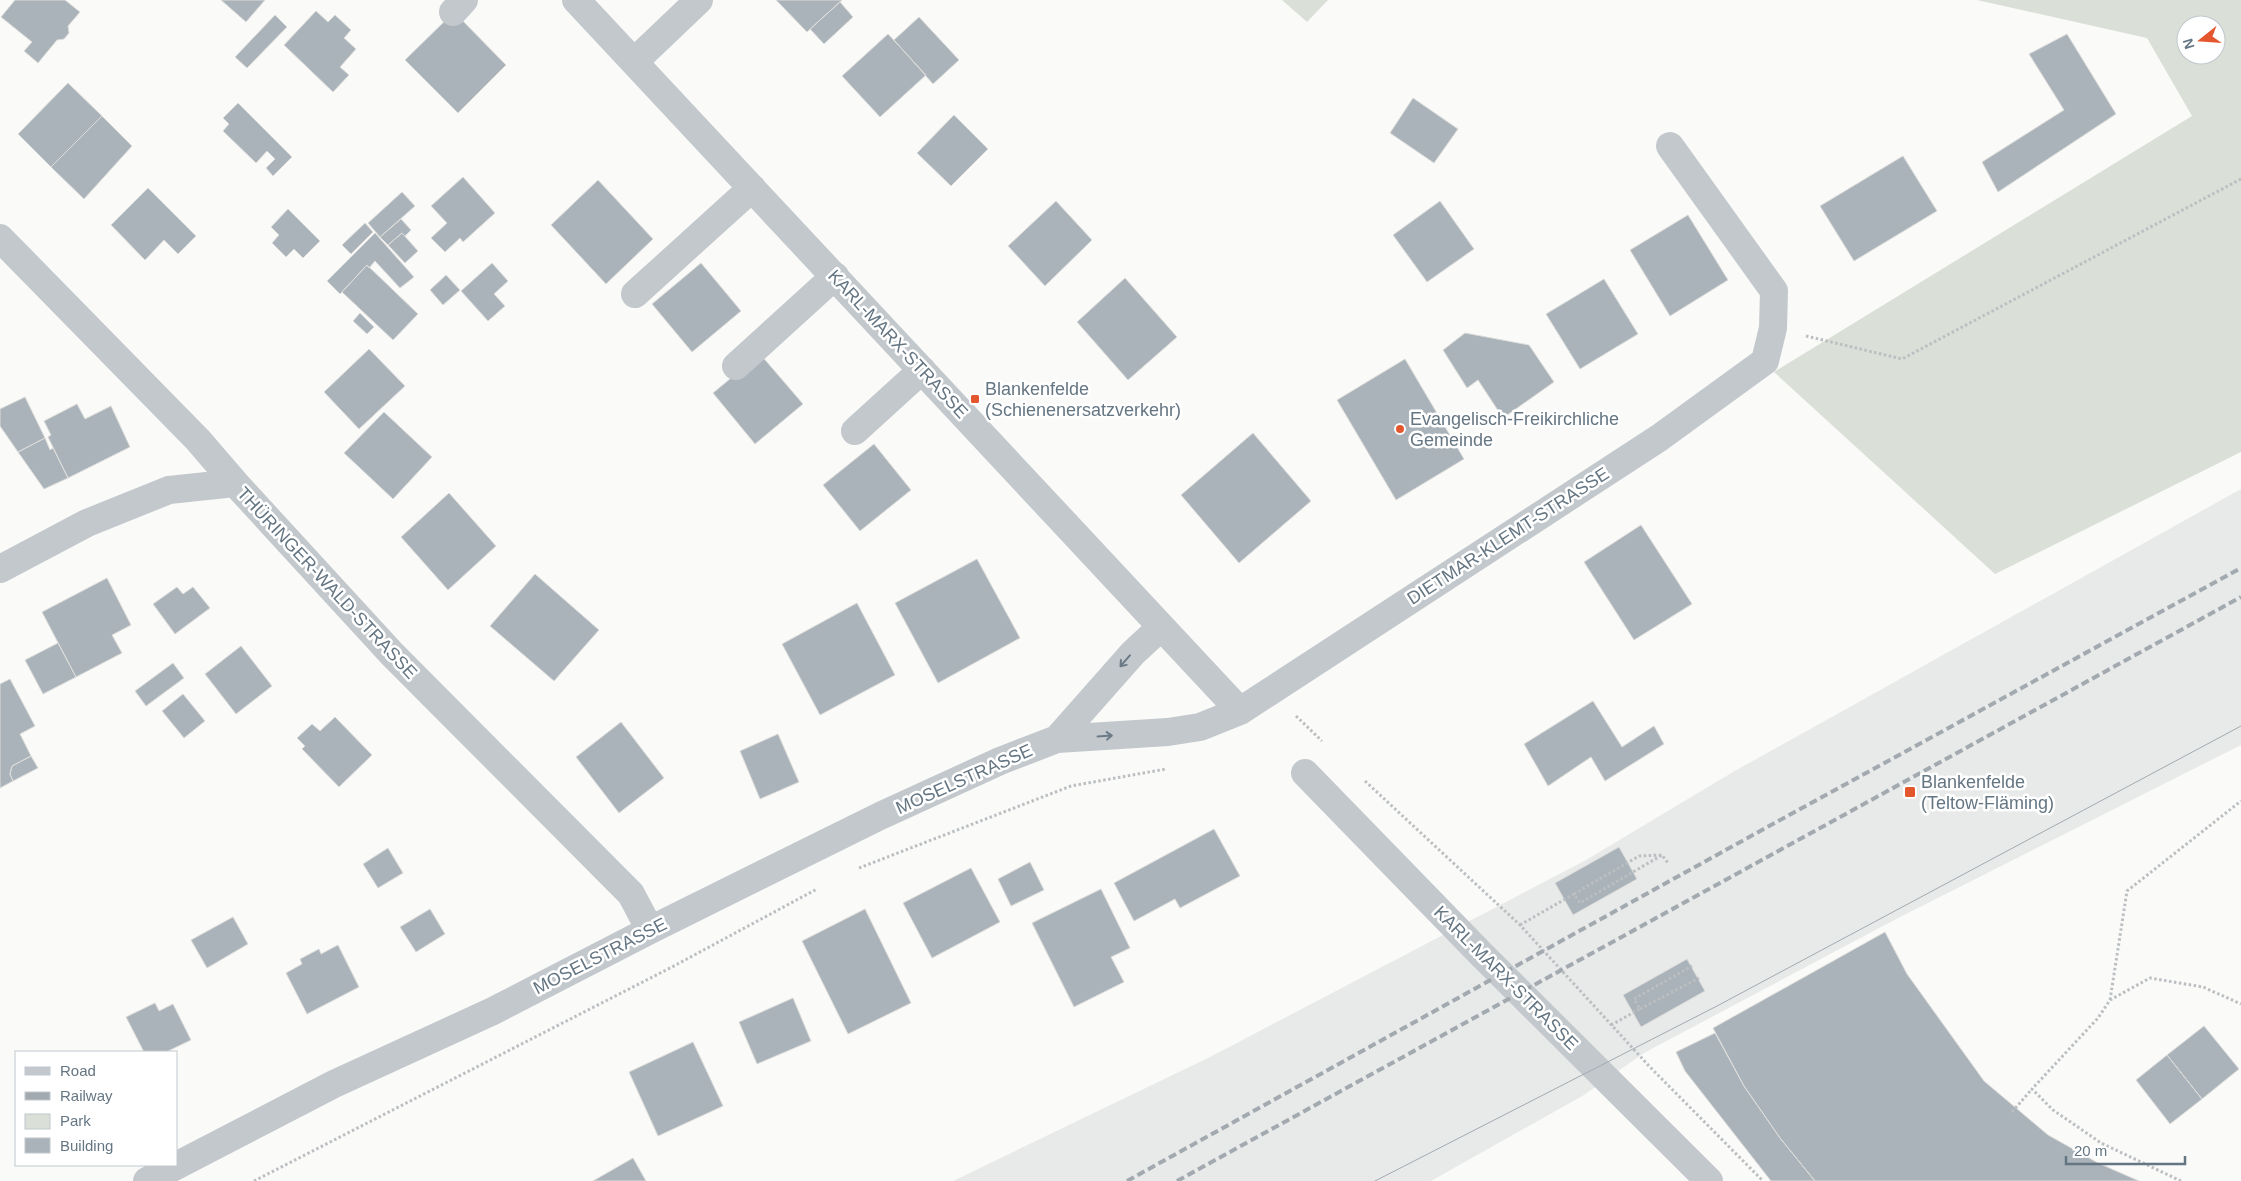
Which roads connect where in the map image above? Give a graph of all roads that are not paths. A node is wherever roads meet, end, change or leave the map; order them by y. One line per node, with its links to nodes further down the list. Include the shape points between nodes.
1 (699, 0): 3 (street)
2 (579, 1): 3 (street, KARL-MARX-STRASSE)
3 (635, 62): 5 (street, KARL-MARX-STRASSE)
4 (1670, 146): 15 (street, DIETMAR-KLEMT-STRASSE, via 1774,291 1766,361 1659,438)
5 (752, 188): 7 (street, KARL-MARX-STRASSE); 8 (street)
6 (0, 238): 12 (street, THÜRINGER-WALD-STRASSE, via 198,440)
7 (835, 276): 9 (street); 10 (street, KARL-MARX-STRASSE)
8 (635, 294)
9 (736, 366)
10 (922, 370): 11 (street); 14 (street, KARL-MARX-STRASSE)
11 (855, 431)
12 (235, 484): 13 (street, via 169,490 88,524); 18 (street, THÜRINGER-WALD-STRASSE, via 392,654 631,894)
13 (0, 569)
14 (1160, 628): 15 (street, KARL-MARX-STRASSE); 16 (street, MOSELSTRASSE, one-way to 16, via 1133,652)
15 (1240, 711): 16 (street, MOSELSTRASSE, one-way to 15, via 1168,732 1200,727)
16 (1057, 739): 18 (street, MOSELSTRASSE, via 1000,761 889,812)
17 (1305, 773): 22 (street, KARL-MARX-STRASSE)
18 (650, 930): 19 (street, MOSELSTRASSE, via 493,1011 334,1084)
19 (178, 1165)
20 (176, 1166): 21 (street, MOSELSTRASSE)
21 (147, 1181)
22 (1709, 1181)

